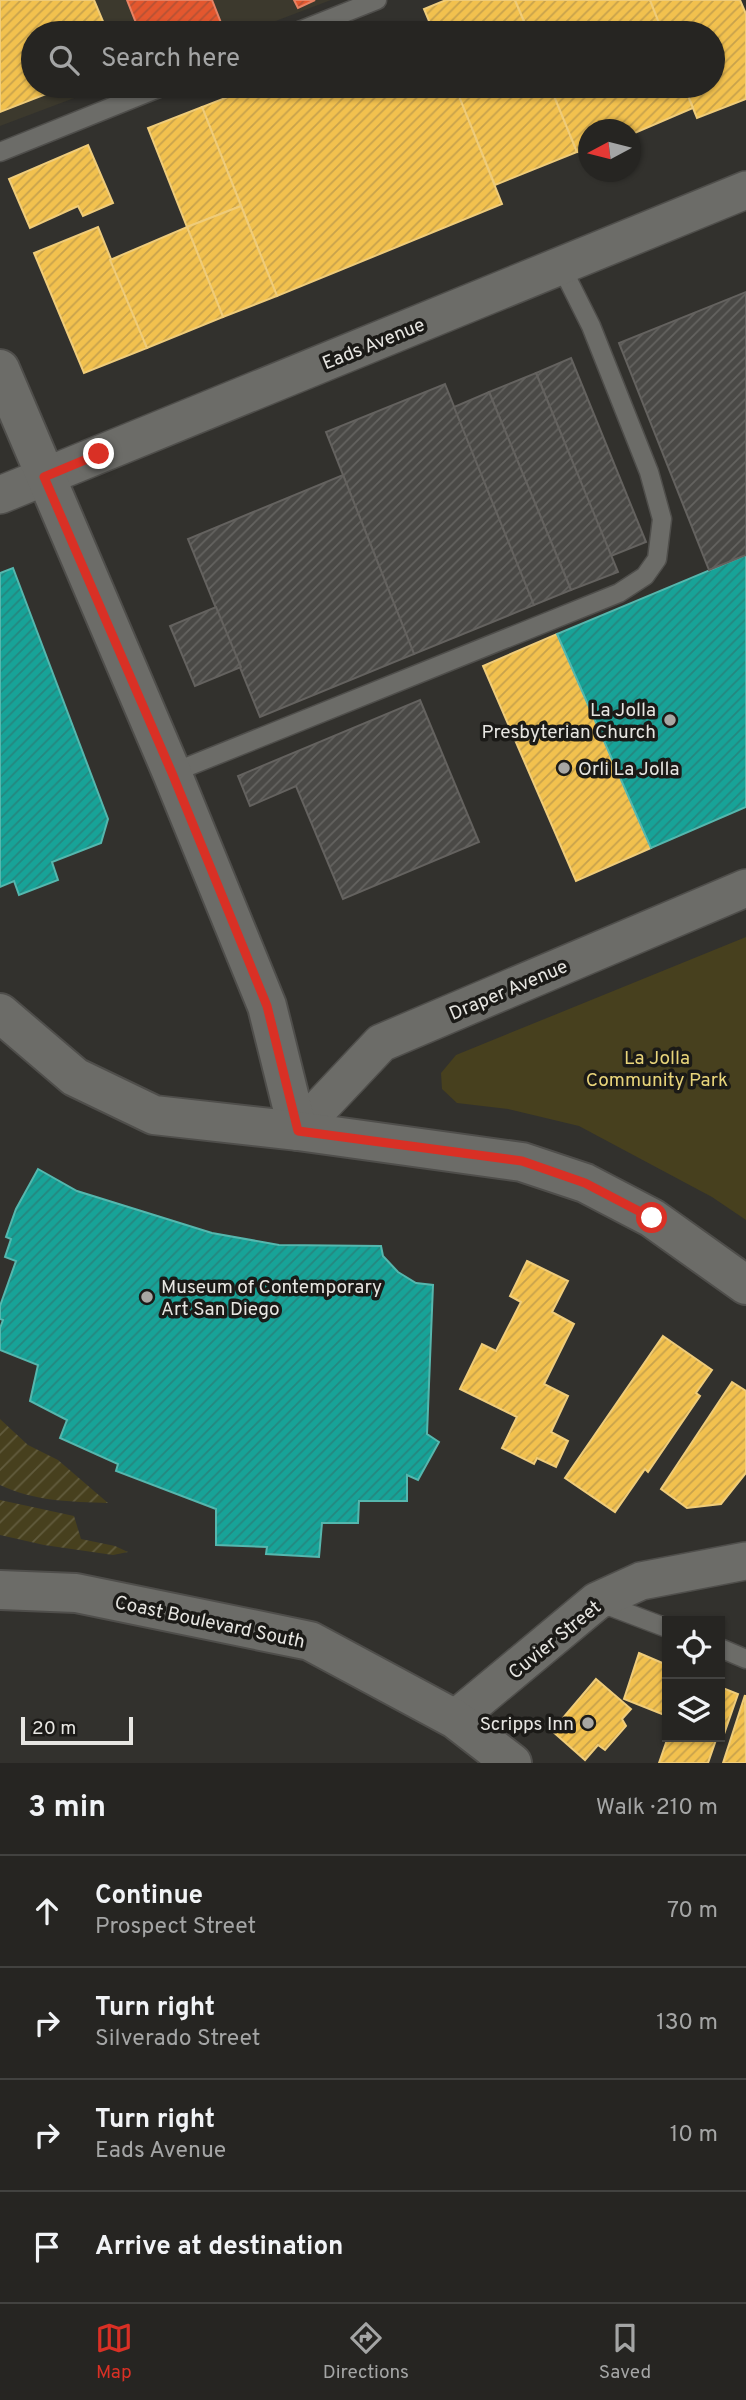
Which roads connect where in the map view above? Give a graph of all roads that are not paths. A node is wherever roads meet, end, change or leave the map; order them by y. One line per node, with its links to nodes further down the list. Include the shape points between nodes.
1 (377, 0): 2 (lane)
2 (324, 21)
3 (133, 98): 4 (lane)
4 (0, 152)
5 (746, 190): 6 (street, Eads Avenue)
6 (561, 266): 8 (street, Eads Avenue); 10 (lane, via 591,326 649,472 662,519 657,559 645,576 619,593)
7 (0, 369): 8 (street)
8 (44, 477): 9 (street, Eads Avenue); 10 (street)
9 (0, 495)
10 (172, 773): 13 (street, via 267,1006)
11 (746, 888): 13 (street, Draper Avenue, via 381,1043)
12 (0, 1013): 13 (street, via 75,1077 154,1115)
13 (298, 1131): 14 (street, via 522,1161 585,1183 652,1218)
14 (746, 1285)
15 (746, 1561): 17 (street, Cuvier Street, via 641,1581)
16 (0, 1590): 21 (street, Coast Boulevard South, via 76,1593 310,1641)
17 (597, 1601): 18 (lane); 21 (street, Cuvier Street)
18 (662, 1626)
19 (725, 1650): 20 (lane)
20 (746, 1659)
21 (455, 1719): 22 (street, Coast Boulevard South)
22 (512, 1763)

